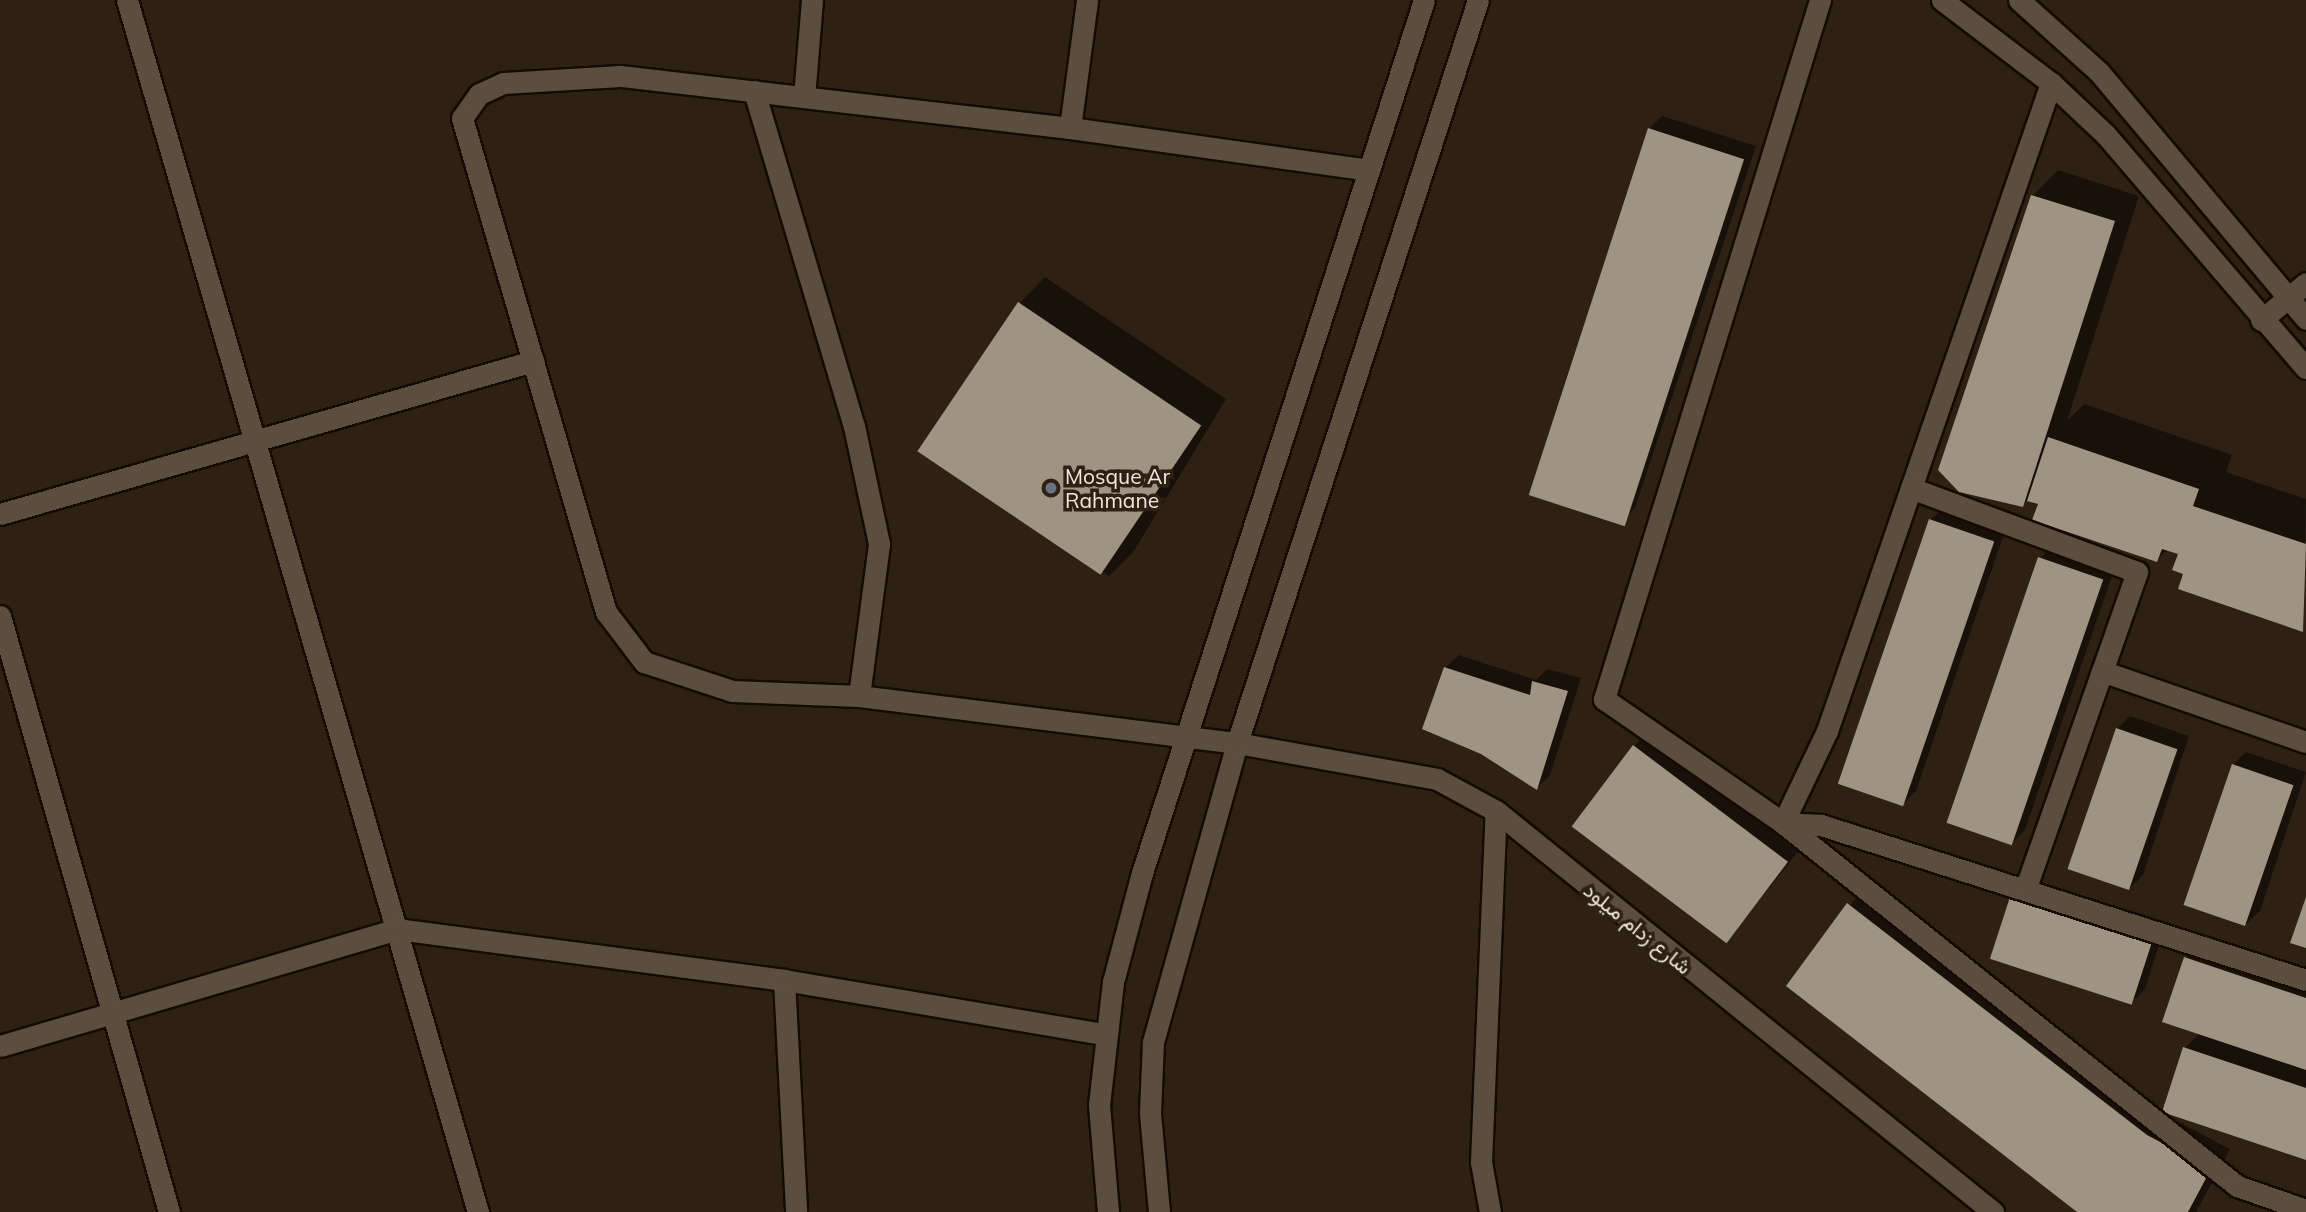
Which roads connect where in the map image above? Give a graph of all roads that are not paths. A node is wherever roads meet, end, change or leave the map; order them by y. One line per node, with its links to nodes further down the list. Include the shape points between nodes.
1 (127, 0): 20 (street)
2 (812, 0): 11 (street)
3 (1087, 0): 12 (street)
4 (1424, 0): 13 (street)
5 (1479, 0): 28 (street)
6 (1820, 0): 30 (street, via 1604,699)
7 (1942, 0): 9 (street)
8 (2019, 0): 15 (street, via 2099,72)
9 (2051, 83): 17 (street, via 2106,135); 21 (street)
10 (754, 91): 11 (street, شارع زدام ميلود); 18 (street, شارع زدام ميلود, via 620,76 503,83 468,104 462,118); 25 (street, via 854,426 879,544)
11 (804, 97): 12 (street, شارع زدام ميلود)
12 (1070, 128): 13 (street, شارع زدام ميلود)
13 (1368, 170): 26 (street)
14 (2306, 283): 15 (street)
15 (2288, 297): 16 (street); 17 (street)
16 (2306, 319)
17 (2261, 320): 19 (street)
18 (533, 362): 20 (street); 25 (street, شارع زدام ميلود, via 606,612 644,662 732,691)
19 (2306, 368)
20 (258, 444): 22 (street); 32 (street)
21 (1911, 488): 24 (street, via 2137,572); 30 (street, via 1827,732)
22 (0, 514)
23 (0, 616): 35 (street)
24 (2102, 671): 27 (street); 31 (street)
25 (859, 696): 26 (street, شارع زدام ميلود)
26 (1186, 737): 28 (street, شارع زدام ميلود); 36 (street, via 1142,873)
27 (2306, 742)
28 (1237, 743): 29 (street, شارع زدام ميلود, via 1437,779); 43 (street, via 1153,1042 1150,1113)
29 (1496, 811): 44 (street, via 1481,1162); 45 (street, شارع زدام ميلود)
30 (1783, 823): 31 (street, via 1821,825); 38 (street, via 2237,1186)
31 (2025, 890): 34 (street)
32 (397, 929): 33 (street); 35 (street); 40 (street)
33 (785, 980): 36 (street); 41 (street)
34 (2306, 980)
35 (111, 1014): 37 (street); 39 (street)
36 (1103, 1034): 42 (street, via 1099,1105)
37 (0, 1046)
38 (2306, 1210)
39 (169, 1212)
40 (478, 1212)
41 (796, 1212)
42 (1108, 1212)
43 (1158, 1212)
44 (1490, 1212)
45 (1993, 1212)

